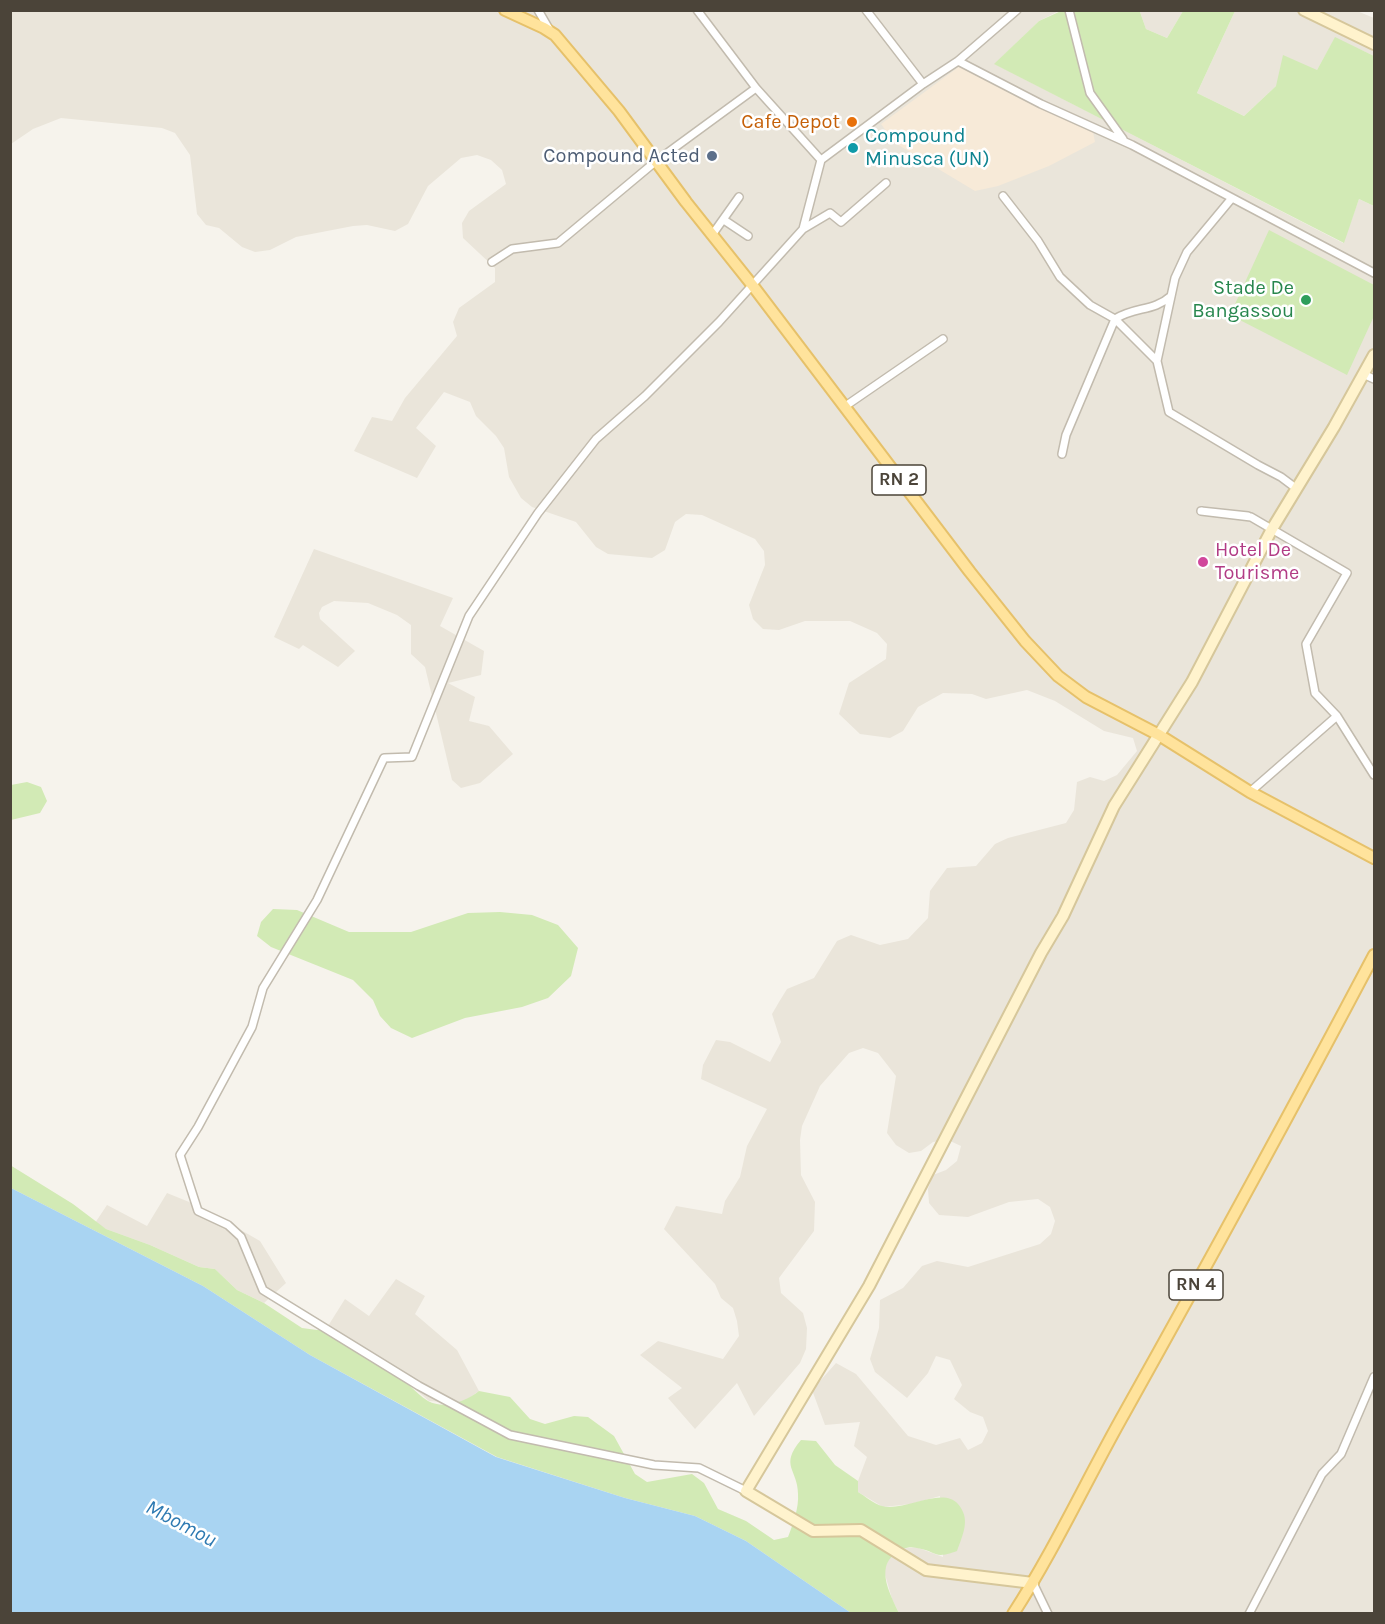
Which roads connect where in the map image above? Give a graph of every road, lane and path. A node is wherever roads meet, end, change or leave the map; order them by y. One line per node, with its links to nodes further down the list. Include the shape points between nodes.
1 (505, 10): 8 (main road, RN 2)
2 (538, 10): 8 (street)
3 (697, 10): 12 (street)
4 (866, 10): 11 (street)
5 (1069, 10): 13 (street, via 1090,93 1119,136)
6 (1304, 10): 9 (street)
7 (1016, 11): 10 (street)
8 (549, 31): 15 (main road, RN 2, via 619,111)
9 (1374, 44)
10 (958, 61): 11 (street); 13 (street)
11 (923, 84): 14 (street)
12 (756, 88): 14 (street); 15 (street)
13 (1132, 145): 19 (street)
14 (821, 160): 21 (street)
15 (655, 162): 22 (main road, RN 2); 24 (street, via 558,243 512,249)
16 (885, 183): 21 (street, via 841,222 830,213)
17 (1003, 196): 28 (street, via 1060,277 1090,305)
18 (740, 198): 20 (street)
19 (1232, 198): 25 (street); 27 (street, via 1187,252)
20 (724, 220): 22 (street); 23 (street)
21 (803, 229): 26 (street)
22 (712, 236): 26 (main road, RN 2)
23 (748, 236)
24 (492, 262)
25 (1374, 273)
26 (753, 286): 34 (main road, RN 2); 46 (street, via 645,396 596,439 538,513 469,616 412,758 384,758 317,900 264,988 252,1028 180,1155 198,1210 228,1225 241,1237 263,1290 419,1386 510,1435 654,1466 699,1468)
27 (1171, 296): 28 (street, via 1161,305 1127,312); 31 (street)
28 (1115, 319): 31 (street); 35 (street, via 1066,435)
29 (943, 339): 34 (street)
30 (1374, 355): 32 (street)
31 (1157, 361): 36 (street, via 1169,412)
32 (1364, 374): 33 (street); 36 (street)
33 (1374, 379)
34 (844, 407): 40 (main road, RN 2, via 970,572 1058,676 1086,696)
35 (1062, 454)
36 (1297, 489): 38 (street)
37 (1248, 516): 38 (street, via 1201,511 1251,517)
38 (1272, 529): 39 (street, via 1347,573 1305,644 1315,693); 40 (street, via 1192,682)
39 (1337, 716): 41 (street); 42 (street)
40 (1159, 735): 42 (main road, RN 2); 46 (street, via 1114,806 1063,916 869,1286)
41 (1374, 775)
42 (1250, 792): 43 (main road, RN 2)
43 (1374, 858)
44 (1374, 955): 47 (main road, RN 4)
45 (1374, 1377): 50 (street, via 1341,1454 1322,1474)
46 (746, 1491): 47 (street, via 813,1531 861,1530 926,1570)
47 (1033, 1583): 48 (main road, RN 4); 49 (street)
48 (1013, 1614)
49 (1048, 1614)
50 (1249, 1614)

